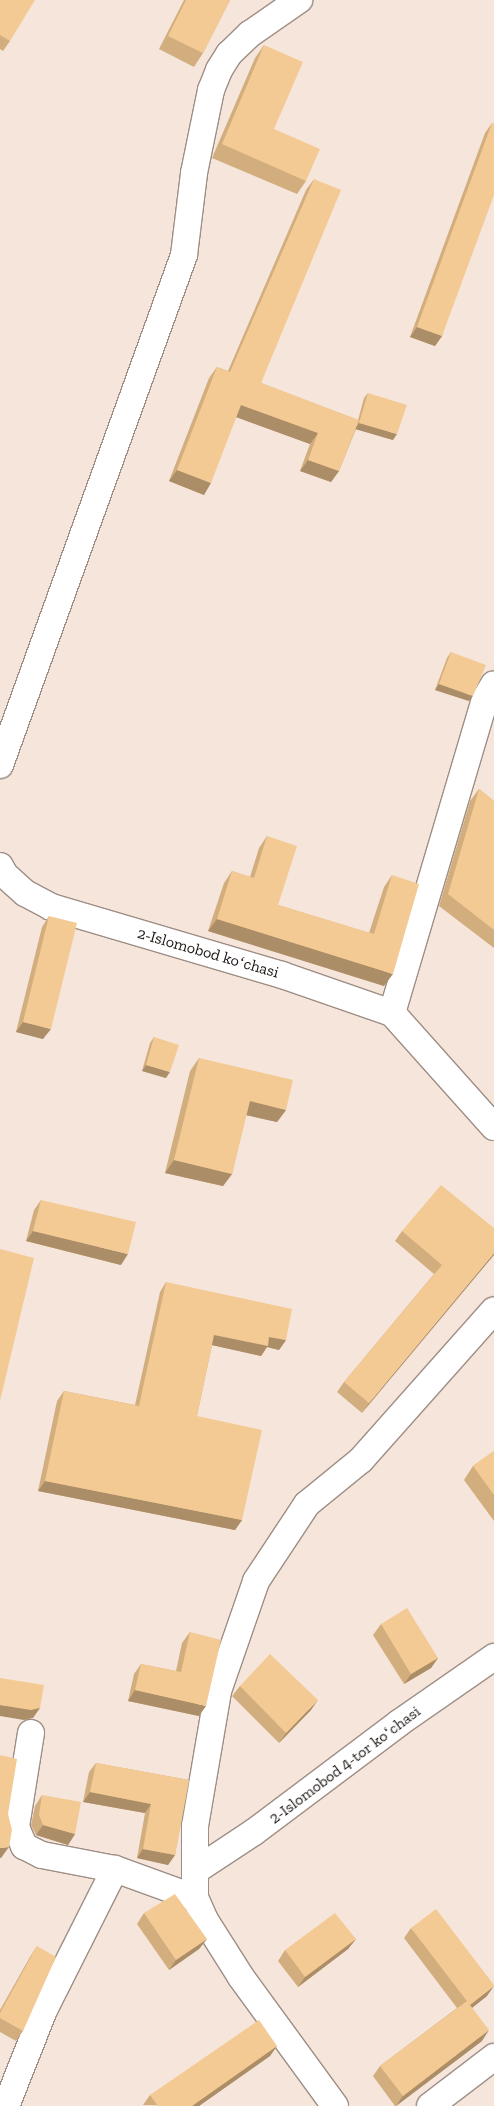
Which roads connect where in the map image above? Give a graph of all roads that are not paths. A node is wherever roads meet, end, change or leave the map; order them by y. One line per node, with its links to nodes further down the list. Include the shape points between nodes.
1 (299, 0): 3 (street, via 250,34 229,54 214,84 194,173 184,256)
2 (494, 684): 5 (street, via 485,699)
3 (0, 765)
4 (0, 866): 5 (street, 2-Islomobod koʻchasi, via 5,875 25,892 51,907 282,975)
5 (392, 1013): 6 (street, 2-Islomobod koʻchasi)
6 (494, 1127)
7 (494, 1310): 11 (street, via 361,1460 307,1504 256,1581 218,1691 195,1826)
8 (494, 1657): 11 (street, 2-Islomobod 4-tor koʻchasi, via 399,1723 254,1832)
9 (31, 1733): 10 (street, via 16,1828 24,1846 42,1855)
10 (115, 1869): 12 (street); 14 (street, via 44,2010)
11 (195, 1871): 12 (street)
12 (200, 1909): 15 (street, via 241,1977)
13 (494, 2057): 16 (street)
14 (6, 2106)
15 (335, 2106)
16 (430, 2106)

